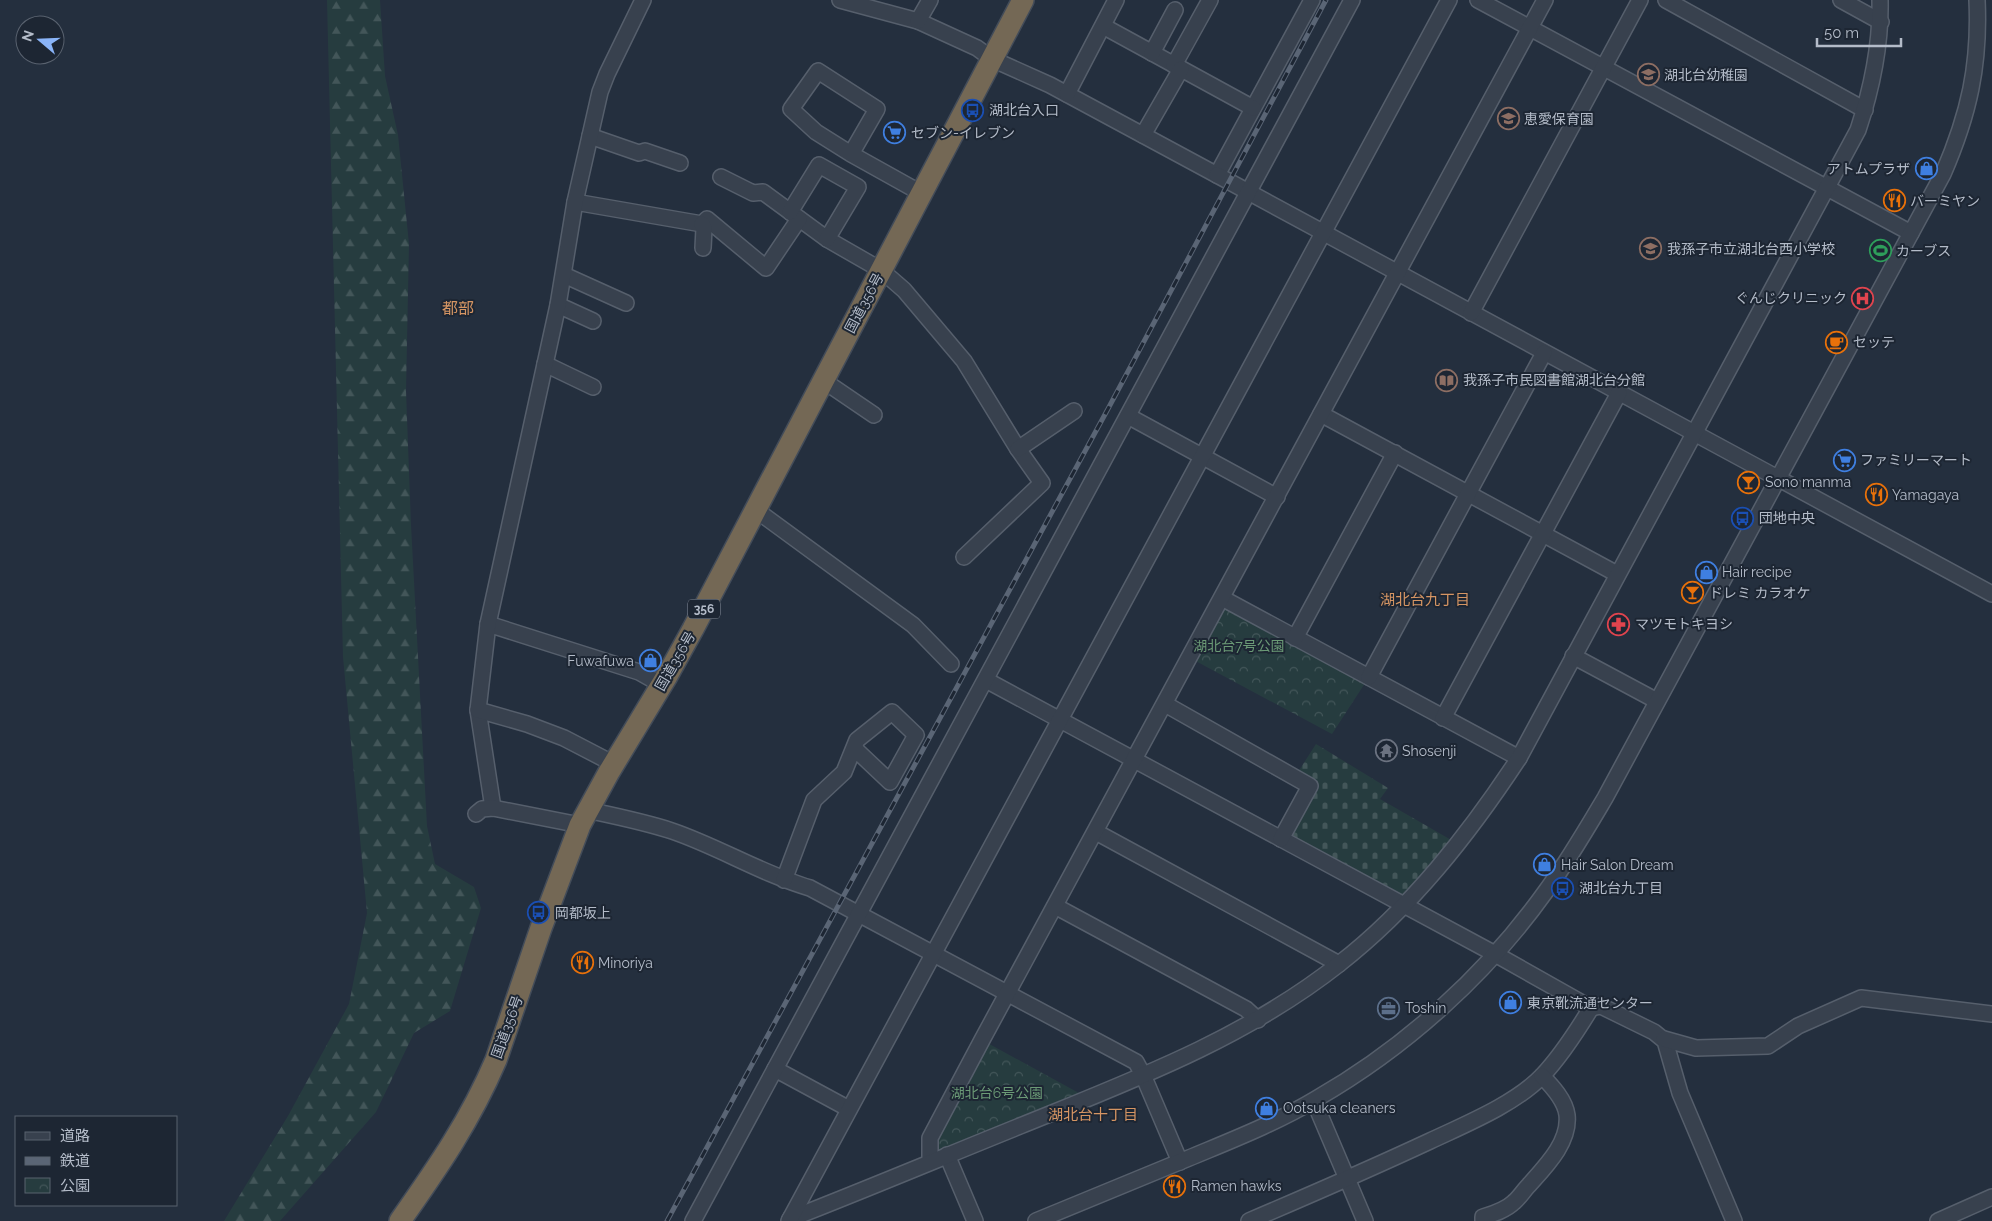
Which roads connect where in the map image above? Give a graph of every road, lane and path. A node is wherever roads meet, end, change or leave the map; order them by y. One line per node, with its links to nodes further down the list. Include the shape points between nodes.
1 (643, 0): 30 (street, via 606,74)
2 (843, 0): 18 (street)
3 (930, 0): 18 (street)
4 (1023, 0): 23 (highway, 国道356号 / 356)
5 (1116, 0): 20 (street)
6 (1210, 0): 24 (street)
7 (1312, 0): 27 (street)
8 (1352, 0): 36 (street)
9 (1449, 0): 41 (street)
10 (1478, 0): 21 (street)
11 (1545, 0): 21 (street)
12 (1640, 0): 25 (street)
13 (1666, 0): 28 (street)
14 (1841, 0): 19 (street)
15 (1880, 0): 19 (street)
16 (1977, 0): 42 (street, via 1977,52 1964,121 1943,174)
17 (1175, 10): 22 (street)
18 (918, 21): 23 (street)
19 (1881, 22): 28 (street)
20 (1103, 26): 22 (street); 26 (street)
21 (1530, 28): 25 (street); 46 (street)
22 (1152, 53): 24 (street)
23 (992, 59): 26 (street); 37 (highway, 国道356号 / 356)
24 (1178, 67): 27 (street); 29 (street)
25 (1603, 68): 35 (street); 50 (street)
26 (1067, 94): 29 (street)
27 (1253, 108): 33 (street)
28 (1864, 110): 35 (street, via 1858,130)
29 (1143, 135): 33 (street)
30 (590, 136): 32 (street); 38 (street)
31 (851, 154): 31 (street, via 816,132 791,109 818,71 877,109); 37 (street)
32 (680, 163)
33 (1217, 175): 36 (street)
34 (721, 177): 39 (street, via 753,193 763,192)
35 (1826, 188): 42 (street); 61 (street)
36 (1249, 192): 41 (street); 60 (street)
37 (921, 193): 45 (highway, 国道356号 / 356)
38 (575, 202): 40 (street); 47 (street)
39 (794, 216): 40 (street, via 766,268 707,219); 43 (street); 43 (street, via 819,165 858,186)
40 (702, 224): 44 (street)
41 (1323, 233): 46 (street); 64 (street)
42 (1910, 233): 65 (street)
43 (827, 239): 45 (street)
44 (703, 248)
45 (881, 270): 54 (highway, 国道356号 / 356); 62 (street, via 904,290 964,361)
46 (1398, 273): 50 (street); 58 (street)
47 (564, 276): 48 (street); 49 (street)
48 (626, 303)
49 (558, 305): 51 (street); 53 (street)
50 (1471, 313): 52 (street)
51 (593, 321)
52 (1544, 353): 56 (street); 66 (street)
53 (545, 364): 55 (street); 74 (street)
54 (824, 380): 59 (street); 68 (highway, 国道356号 / 356)
55 (593, 387)
56 (1619, 393): 61 (street); 69 (street)
57 (1074, 411): 62 (street)
58 (1321, 414): 63 (street); 67 (street)
59 (874, 415)
60 (1128, 416): 64 (street); 79 (street)
61 (1694, 434): 65 (street); 71 (street)
62 (1018, 449): 70 (street, via 1042,483)
63 (1395, 453): 66 (street); 75 (street)
64 (1202, 456): 67 (street); 85 (street)
65 (1778, 478): 72 (street); 81 (street)
66 (1468, 493): 69 (street); 78 (street)
67 (1277, 497): 73 (street)
68 (756, 510): 77 (street, via 912,625); 80 (highway, 国道356号 / 356)
69 (1542, 534): 71 (street); 84 (street)
70 (964, 557)
71 (1617, 574): 76 (street)
72 (1992, 594)
73 (1222, 598): 75 (street); 82 (street)
74 (488, 624): 80 (street, via 639,672); 83 (street)
75 (1295, 638): 78 (street)
76 (1573, 656): 81 (street); 87 (street)
77 (951, 664)
78 (1368, 677): 84 (street)
79 (986, 680): 85 (street); 98 (street)
80 (662, 684): 89 (highway, 国道356号 / 356)
81 (1657, 701): 100 (street, via 1564,866)
82 (1165, 704): 88 (street); 94 (street, via 1310,786)
83 (478, 710): 89 (street, via 564,738); 90 (street)
84 (1444, 718): 87 (street)
85 (1060, 720): 88 (street); 99 (street)
86 (854, 748): 86 (street, via 856,740 892,712 916,734 890,782); 95 (street, via 844,772 814,800)
87 (1518, 758): 97 (street, via 1451,851)
88 (1134, 760): 93 (street); 94 (street)
89 (614, 764): 92 (highway, 国道356号 / 356)
90 (493, 808): 91 (street, via 482,809); 92 (street)
91 (476, 814)
92 (584, 818): 95 (street, via 671,830); 118 (highway, 国道356号 / 356, via 482,1093 452,1146)
93 (1096, 832): 96 (street); 101 (street)
94 (1281, 839): 97 (street)
95 (784, 880): 98 (street, via 810,888)
96 (1055, 906): 102 (street); 105 (street, via 1246,1009)
97 (1404, 906): 100 (street); 101 (street)
98 (859, 914): 99 (street); 107 (street)
99 (933, 954): 102 (street); 111 (street)
100 (1495, 954): 103 (street); 110 (street, via 1399,1042 1352,1078)
101 (1339, 964): 105 (street)
102 (1007, 994): 108 (street, via 1136,1062); 113 (street, via 930,1138)
103 (1593, 1008): 106 (street, via 1601,1006); 109 (street)
104 (1992, 1014): 106 (street, via 1861,998 1798,1026 1768,1046 1696,1048)
105 (1258, 1020): 108 (street)
106 (1664, 1039): 125 (street, via 1680,1093)
107 (775, 1069): 111 (street); 119 (street)
108 (1143, 1075): 112 (street); 114 (street)
109 (1542, 1076): 115 (street, via 1522,1093 1472,1122); 124 (street, via 1561,1099 1567,1114 1559,1148 1514,1203 1483,1217)
110 (1314, 1100): 114 (street, via 1249,1134); 115 (street)
111 (849, 1109): 117 (street)
112 (947, 1155): 113 (street); 120 (street)
113 (930, 1162): 117 (street)
114 (1180, 1162): 121 (street)
115 (1347, 1180): 122 (street); 123 (street)
116 (1992, 1197): 126 (street)
117 (789, 1220)
118 (400, 1221)
119 (693, 1221)
120 (975, 1221)
121 (1036, 1221)
122 (1249, 1221)
123 (1365, 1221)
124 (1484, 1221)
125 (1734, 1221)
126 (1938, 1221)

